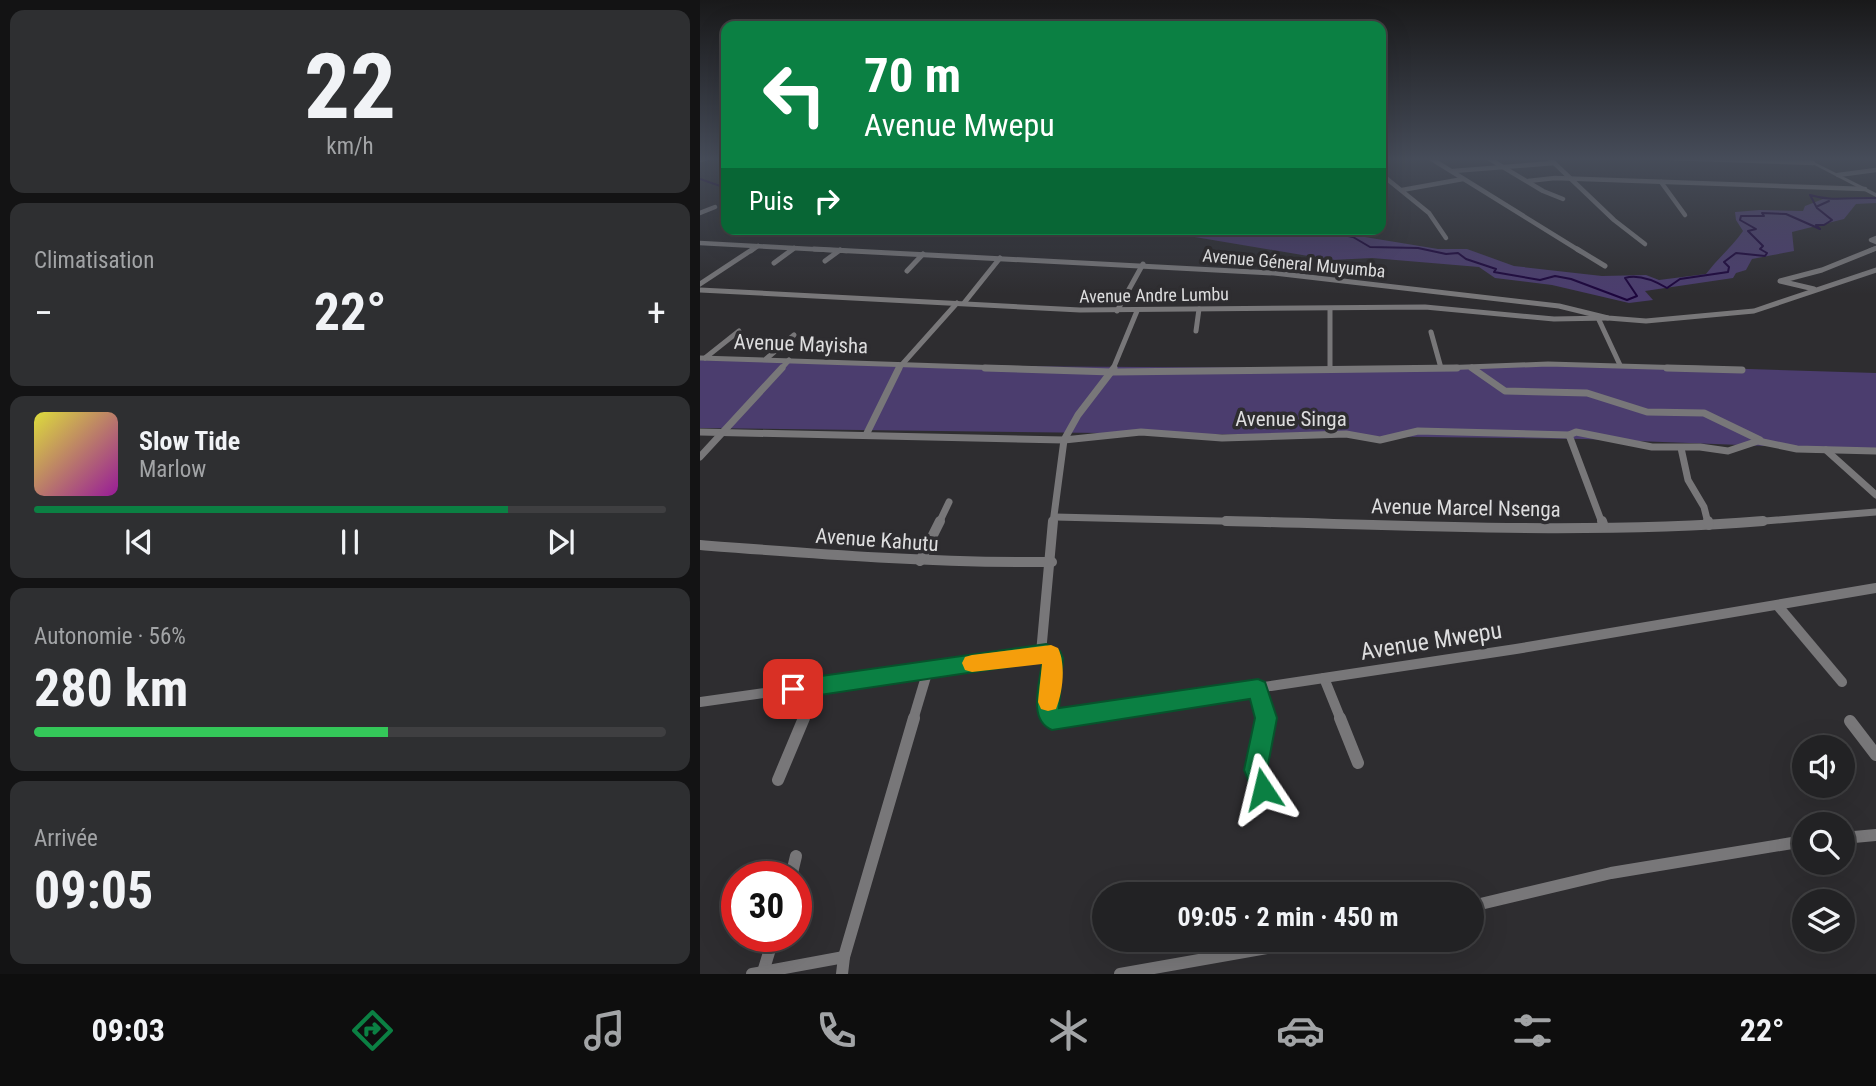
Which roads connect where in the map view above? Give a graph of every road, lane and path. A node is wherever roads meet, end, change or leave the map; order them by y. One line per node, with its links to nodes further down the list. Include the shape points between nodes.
1 (1418, 203): 8 (street)
2 (1503, 203): 20 (street)
3 (1597, 203): 10 (street)
4 (1677, 203): 7 (street)
5 (715, 207): 6 (street)
6 (700, 213)
7 (1685, 215)
8 (1446, 238)
9 (700, 243): 11 (street, Avenue Géneral Muyumba)
10 (1645, 244)
11 (758, 246): 12 (street, Avenue Géneral Muyumba); 23 (street)
12 (794, 248): 14 (street, Avenue Géneral Muyumba); 18 (street)
13 (1876, 248): 24 (street, via 1780,281)
14 (840, 250): 15 (street, Avenue Géneral Muyumba); 17 (street)
15 (923, 254): 16 (street, Avenue Géneral Muyumba); 22 (street)
16 (1000, 258): 19 (street, Avenue Géneral Muyumba); 27 (street)
17 (825, 261)
18 (774, 263)
19 (1143, 264): 26 (street, Avenue Géneral Muyumba, via 1274,273); 30 (street)
20 (1605, 266)
21 (1876, 270): 24 (street, Avenue Géneral Muyumba)
22 (908, 271)
23 (700, 284)
24 (1817, 289): 33 (street, Avenue Géneral Muyumba, via 1754,311 1647,321)
25 (700, 290): 27 (street, Avenue Andre Lumbu)
26 (1500, 300): 32 (street); 33 (street, Avenue Géneral Muyumba)
27 (960, 303): 30 (street, Avenue Andre Lumbu); 42 (street)
28 (1199, 309): 29 (street, Avenue Andre Lumbu); 31 (street, Avenue Andre Lumbu); 36 (street)
29 (1330, 309): 32 (street, Avenue Andre Lumbu, via 1425,307); 46 (street)
30 (1116, 310): 31 (street, Avenue Andre Lumbu)
31 (1138, 311): 48 (street)
32 (1502, 313): 34 (street, Avenue Andre Lumbu)
33 (1608, 318): 34 (street, Avenue Andre Lumbu)
34 (1599, 320): 43 (street)
35 (739, 331): 39 (street)
36 (1196, 331)
37 (1431, 332): 45 (street)
38 (794, 335): 40 (street)
39 (702, 358): 40 (street, Avenue Mayisha)
40 (766, 359): 41 (street, Avenue Mayisha)
41 (789, 360): 42 (street, Avenue Mayisha); 50 (street)
42 (901, 364): 48 (street, Avenue Mayisha); 51 (street)
43 (1620, 365): 44 (street, Avenue Mayisha); 47 (street, Avenue Mayisha)
44 (1471, 367): 45 (street, Avenue Mayisha); 54 (street, via 1505,391 1587,393 1647,412 1704,413)
45 (1441, 368): 46 (street, Avenue Mayisha)
46 (1330, 370): 48 (street, Avenue Mayisha)
47 (1742, 370)
48 (1112, 372): 53 (street)
49 (700, 432): 50 (street, Avenue Singa)
50 (724, 432): 51 (street, Avenue Singa); 58 (street)
51 (866, 435): 53 (street, Avenue Singa)
52 (1569, 435): 53 (street, Avenue Singa, via 1424,431 1380,440 1346,434 1216,438 1142,432); 55 (street, Avenue Singa, via 1586,433 1638,445); 64 (street)
53 (1064, 440): 62 (street)
54 (1763, 441): 55 (street, Avenue Singa, via 1728,451); 56 (street, Avenue Singa)
55 (1681, 448): 63 (street, via 1688,480)
56 (1826, 450): 57 (street, Avenue Singa); 59 (street)
57 (1876, 451)
58 (700, 457)
59 (1876, 495)
60 (949, 502): 66 (street)
61 (1876, 512): 63 (street, Avenue Marcel Nsenga)
62 (1055, 517): 64 (street, Avenue Marcel Nsenga); 67 (street)
63 (1709, 525): 64 (street, Avenue Marcel Nsenga)
64 (1604, 527)
65 (700, 545): 66 (street, Avenue Kahutu)
66 (920, 561): 67 (street, Avenue Kahutu)
67 (1052, 562): 70 (street)
68 (1876, 588): 69 (street, Avenue Mwepu)
69 (1778, 606): 72 (street, Avenue Mwepu); 73 (street)
70 (1041, 653): 71 (street); 75 (street, Avenue Mwepu, via 1051,654 1053,662 1047,715 1052,719)
71 (928, 670): 74 (street); 90 (street)
72 (1324, 678): 75 (street, Avenue Mwepu); 79 (street)
73 (1842, 682)
74 (817, 686): 76 (street); 80 (street)
75 (1258, 688): 81 (street, via 1266,718 1255,770)
76 (700, 702)
77 (1850, 721): 78 (street)
78 (1876, 755)
79 (1358, 763)
80 (778, 780)
81 (1263, 789)
82 (1876, 835): 83 (street)
83 (1855, 837)
84 (1792, 843): 87 (street, via 1611,873)
85 (796, 856): 86 (street)
86 (795, 861)
87 (1484, 903)
88 (767, 952): 91 (street)
89 (1244, 952): 93 (street)
90 (844, 957): 91 (street); 92 (street)
91 (757, 973)
92 (842, 974)
93 (1120, 974)

